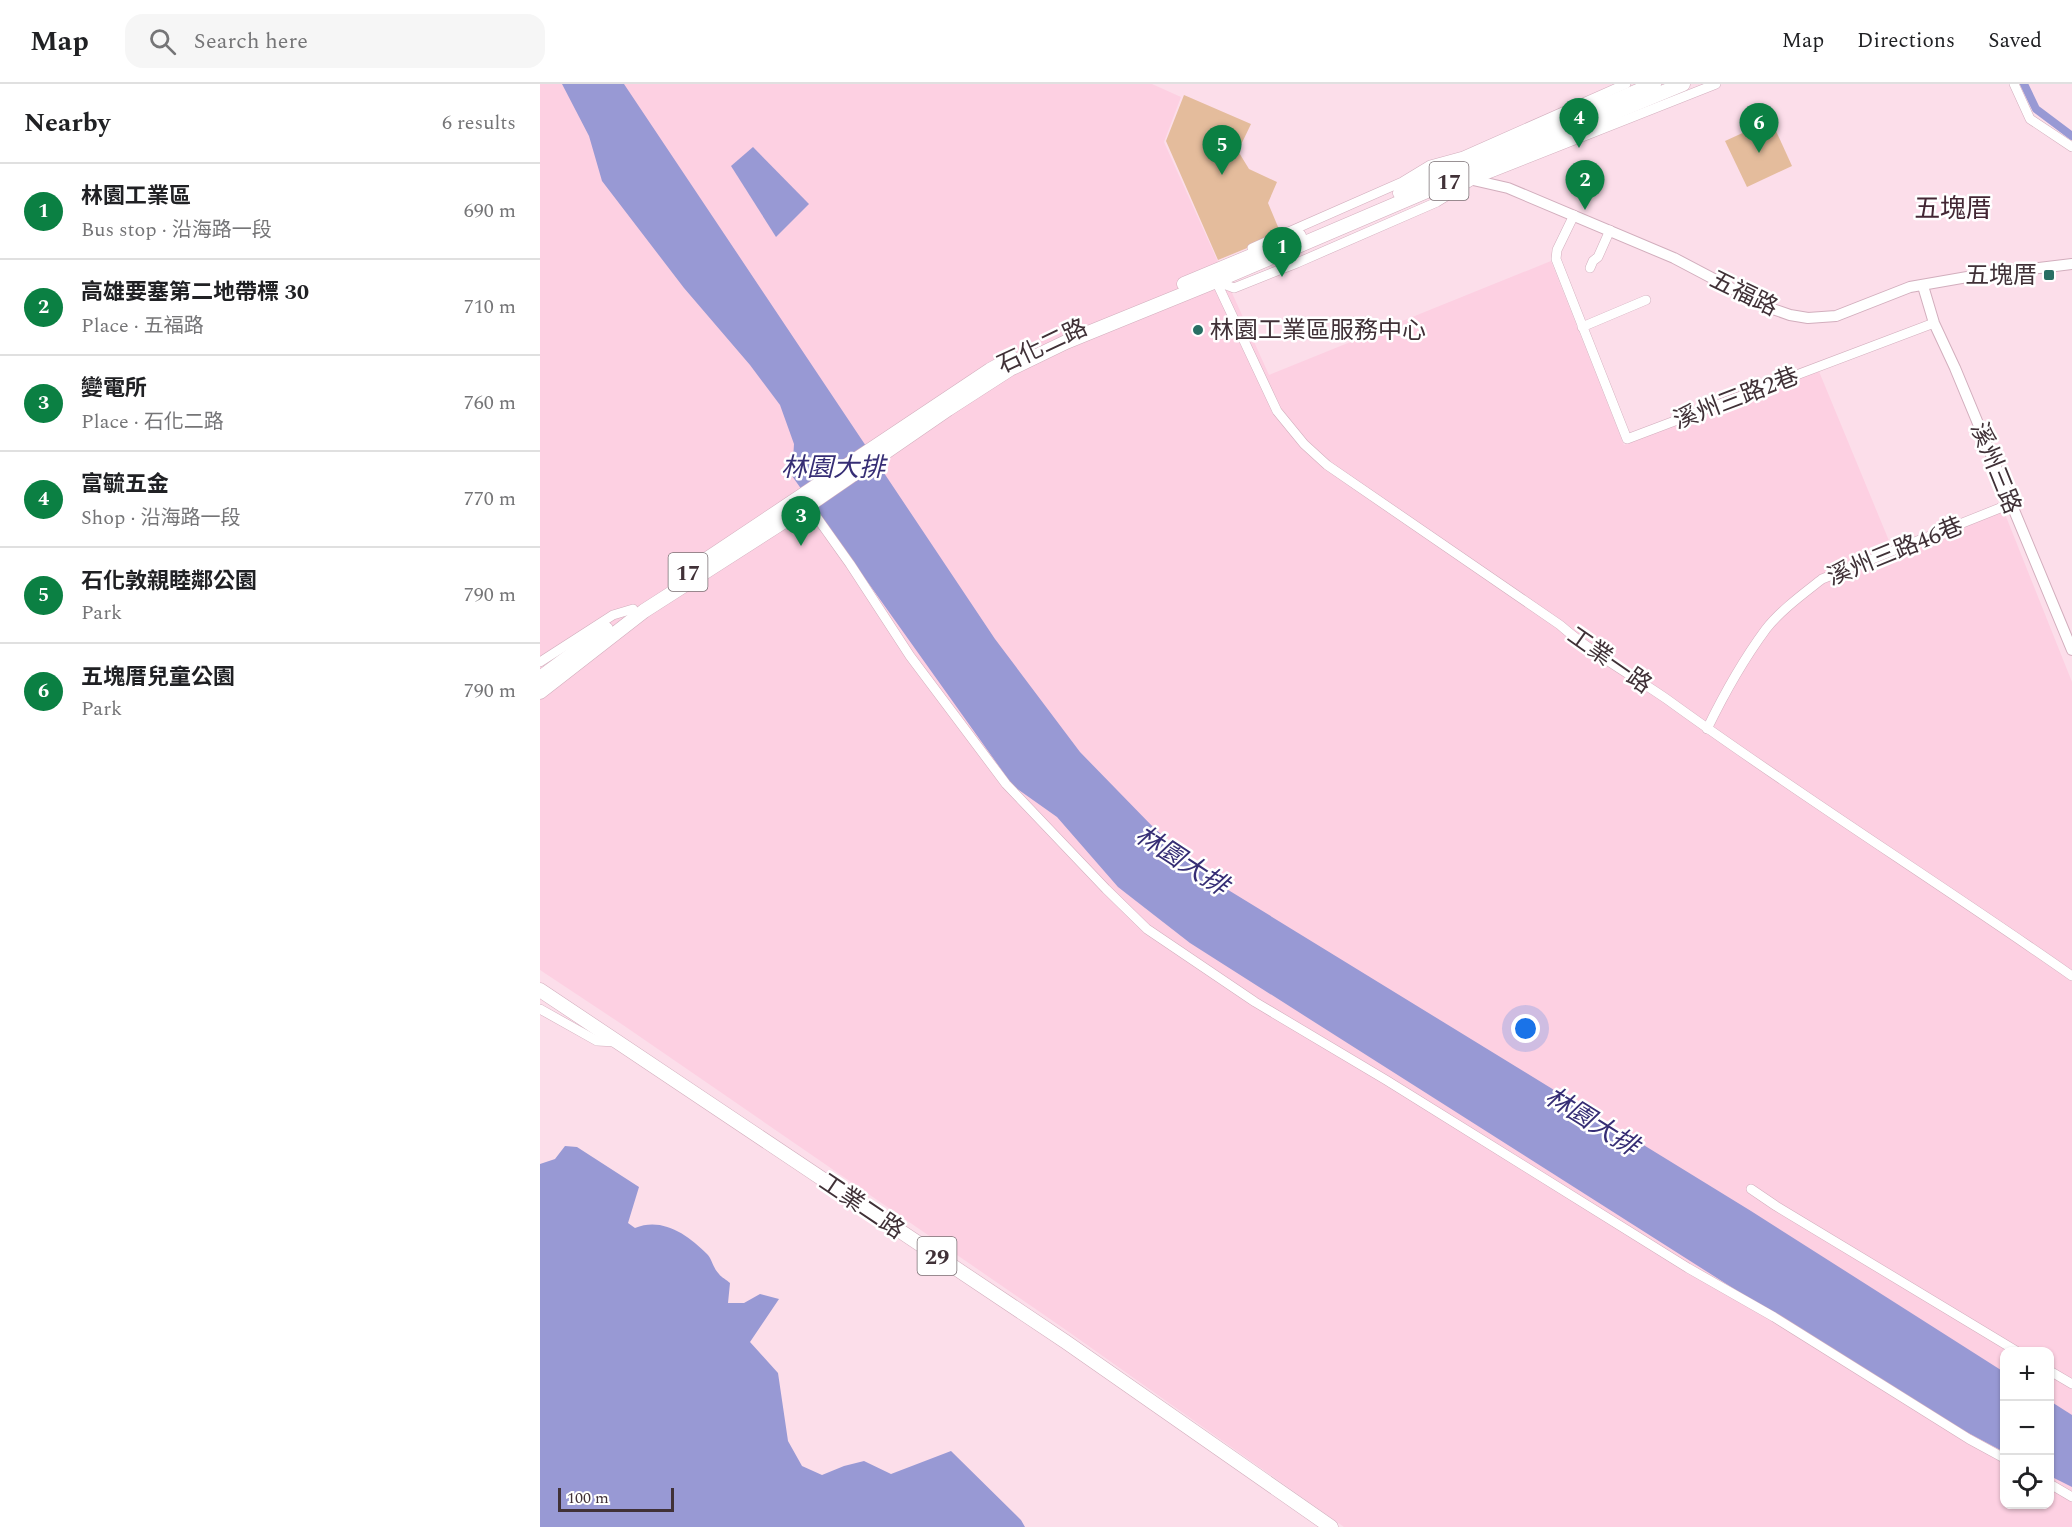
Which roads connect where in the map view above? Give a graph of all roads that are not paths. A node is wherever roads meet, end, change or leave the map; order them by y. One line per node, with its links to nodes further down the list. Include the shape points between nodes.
1 (1626, 84): 7 (street)
2 (1654, 84): 7 (main road, 17, via 1481,158)
3 (1683, 84): 8 (main road, 17)
4 (1716, 84): 8 (street)
5 (2014, 84): 6 (street, via 2030,119)
6 (2072, 147)
7 (1435, 167): 8 (street, 五福路); 13 (main road, 17, via 1414,187)
8 (1467, 178): 9 (street, 五福路, via 1508,188); 13 (main road, 17)
9 (1574, 215): 10 (street, 五福路); 17 (street, via 1556,259)
10 (1610, 230): 12 (street); 14 (street, 五福路, via 1790,315 1836,316 1910,287)
11 (2072, 264): 14 (street, 五福路)
12 (1590, 268)
13 (1214, 277): 19 (main road, 石化二路 / 17, via 1010,369 886,446); 27 (street, 工業一路, via 1277,411 1304,444 1327,465)
14 (1923, 286): 16 (street, 溪州三路)
15 (1646, 300): 17 (street)
16 (1934, 323): 17 (street, 溪州三路2巷, via 1627,439); 18 (street, 溪州三路)
17 (1582, 327)
18 (2010, 504): 22 (street, 溪州三路); 27 (street, 溪州三路46巷, via 1822,579 1767,627 1724,692)
19 (800, 506): 20 (main road, 17); 36 (street, via 850,564 923,674 1006,784 1147,928 1255,1002)
20 (639, 610): 21 (main road, 17); 23 (street, via 613,615); 26 (street, via 622,635)
21 (586, 649): 24 (main road, 17); 25 (main road, 17)
22 (2072, 650)
23 (540, 662)
24 (540, 678)
25 (540, 692)
26 (540, 701)
27 (1707, 729): 28 (street, 工業一路)
28 (2072, 976)
29 (540, 990): 31 (main road, 工業二路 / 29)
30 (540, 1009): 31 (street, via 597,1041)
31 (617, 1041): 39 (main road, 工業二路 / 29, via 1066,1342)
32 (1751, 1189): 33 (street)
33 (2010, 1347)
34 (2054, 1374): 35 (street)
35 (2072, 1384)
36 (2000, 1456)
37 (2054, 1487): 38 (street)
38 (2072, 1497)
39 (1331, 1527)

